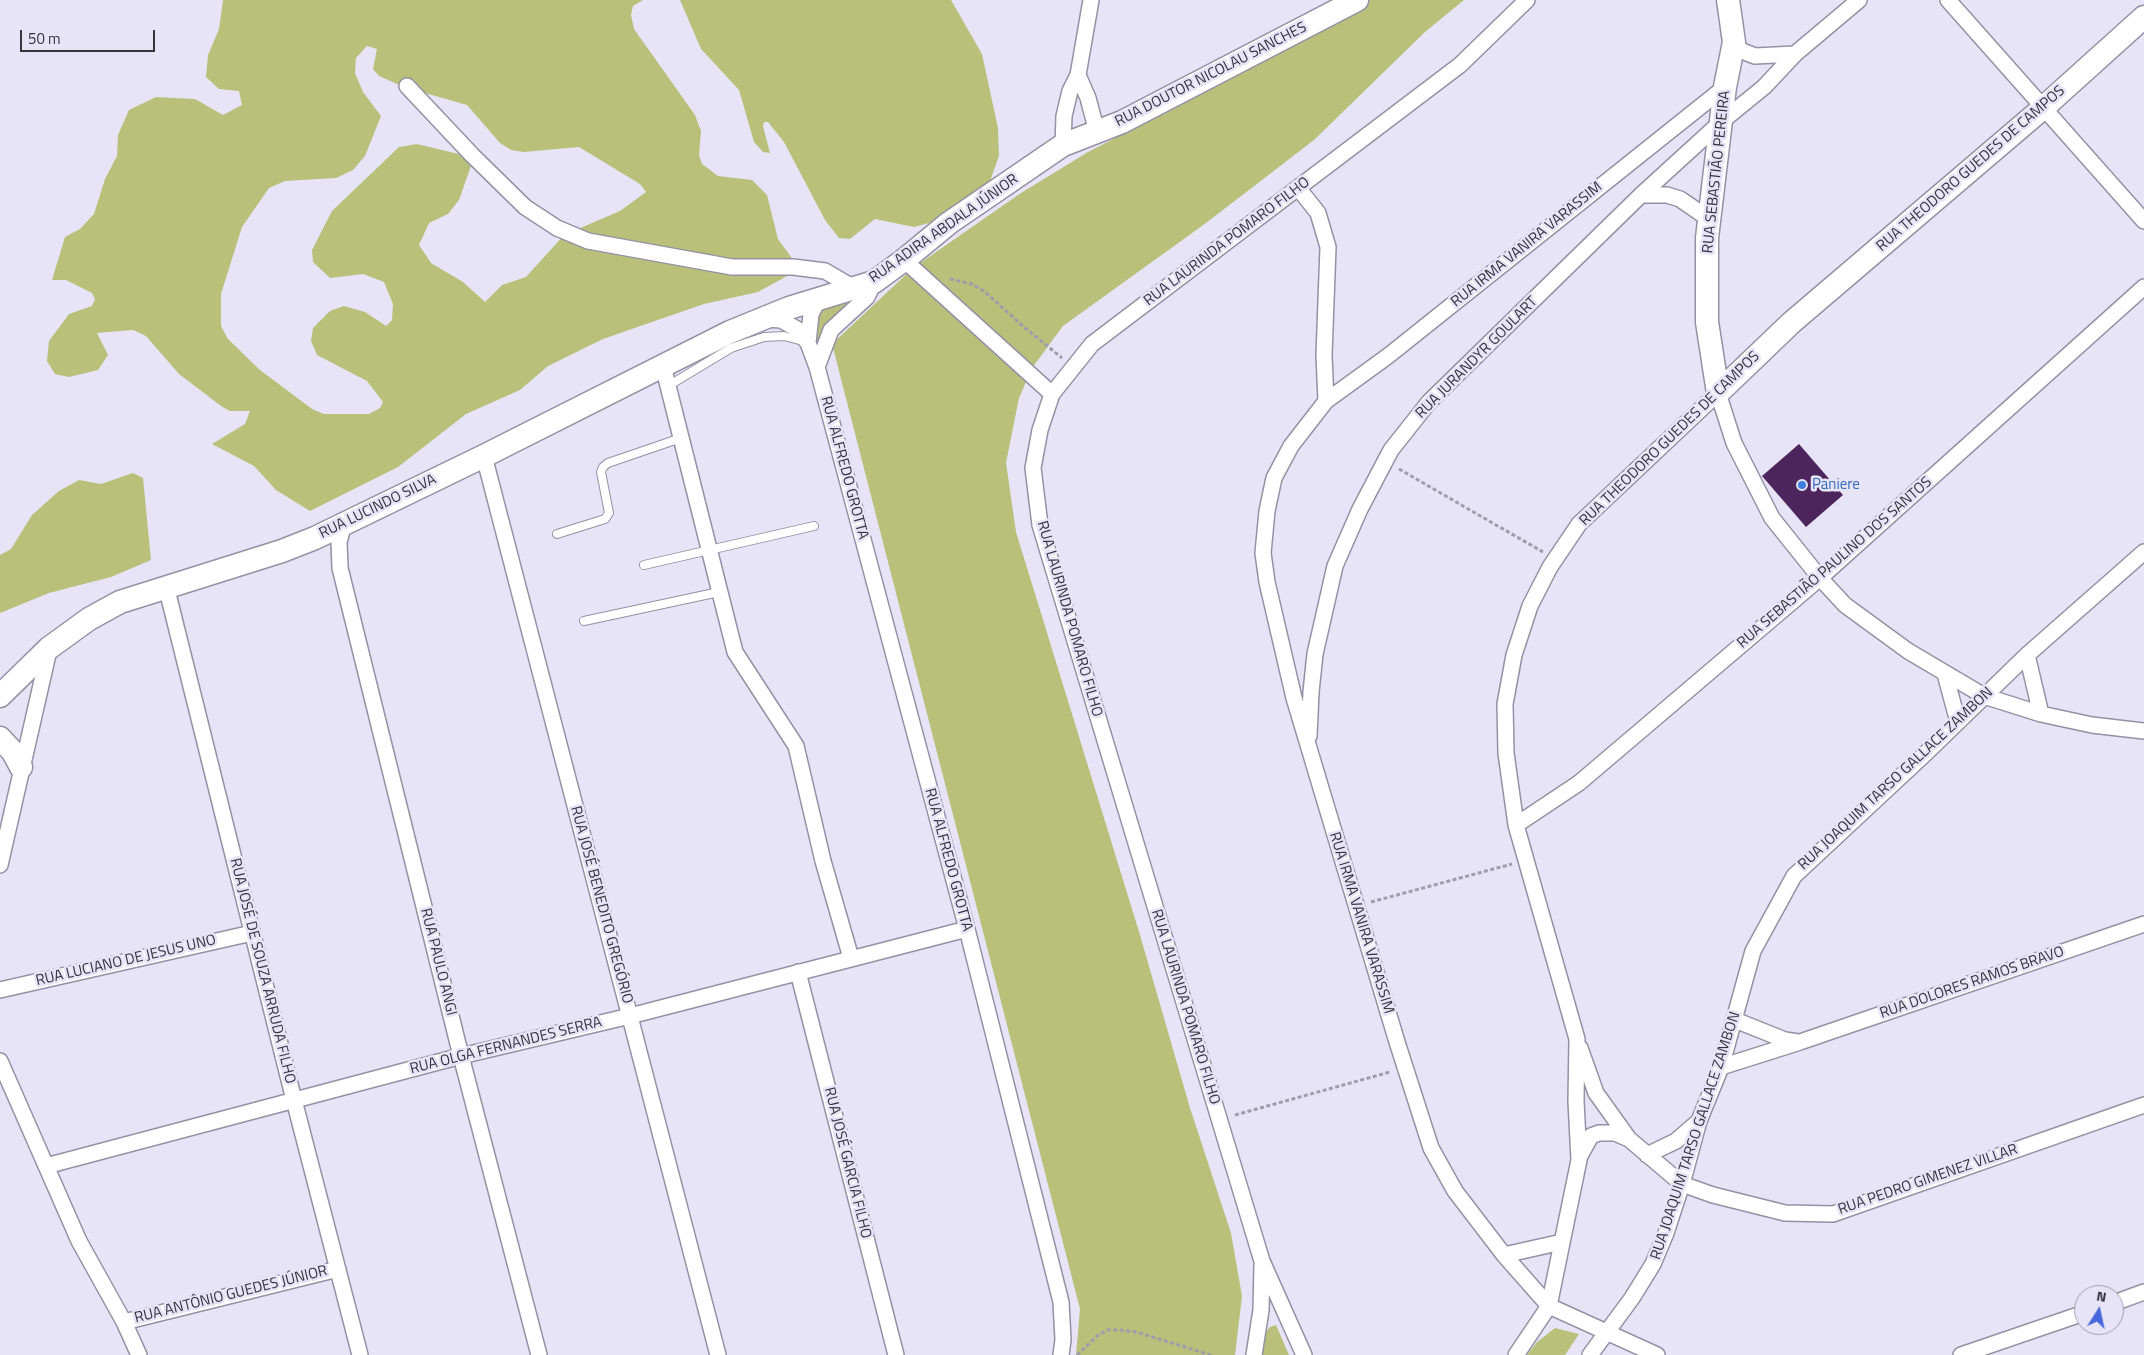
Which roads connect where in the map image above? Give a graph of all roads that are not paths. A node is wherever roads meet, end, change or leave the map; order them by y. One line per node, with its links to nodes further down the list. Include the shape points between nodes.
1 (1091, 0): 10 (street)
2 (1357, 0): 15 (street, RUA DOUTOR NICOLAU SANCHES)
3 (1526, 0): 17 (street, RUA LAURINDA POMARO FILHO, via 1460,65)
4 (1728, 0): 8 (street, RUA SEBASTIÃO PEREIRA)
5 (1859, 0): 9 (street, RUA JURANDYR GOULART)
6 (1948, 0): 13 (street)
7 (2144, 17): 13 (street, RUA THEODORO GUEDES DE CAMPOS)
8 (1734, 42): 9 (street, via 1742,52 1755,56); 12 (street, RUA SEBASTIÃO PEREIRA)
9 (1795, 54): 14 (street, RUA JURANDYR GOULART, via 1764,87)
10 (1078, 76): 15 (street); 16 (street, via 1070,91 1064,116)
11 (407, 86): 22 (street, via 525,207 557,228 588,241 732,266 825,271)
12 (1726, 87): 14 (street, RUA SEBASTIÃO PEREIRA); 32 (street, RUA IRMA VANIRA VARASSIM)
13 (2043, 108): 20 (street); 30 (street, RUA THEODORO GUEDES DE CAMPOS, via 1791,323)
14 (1721, 122): 18 (street, RUA JURANDYR GOULART); 19 (street, RUA SEBASTIÃO PEREIRA)
15 (1097, 132): 16 (street, RUA DOUTOR NICOLAU SANCHES)
16 (1063, 145): 21 (street, RUA ADIRA ABDALA JÚNIOR, via 948,223)
17 (1299, 189): 31 (street, RUA LAURINDA POMARO FILHO, via 1092,344); 32 (street, via 1318,213 1328,247 1324,355)
18 (1642, 195): 19 (street, via 1667,195 1680,199); 56 (street, RUA JURANDYR GOULART, via 1429,402 1391,450 1335,566 1315,654)
19 (1709, 219): 30 (street, RUA SEBASTIÃO PEREIRA, via 1708,322)
20 (2144, 221)
21 (904, 260): 22 (street, RUA ADIRA ABDALA JÚNIOR); 31 (street)
22 (864, 285): 24 (street, RUA ADIRA ABDALA JÚNIOR); 28 (street, via 867,297 831,330)
23 (2144, 287): 43 (street, RUA SEBASTIÃO PAULINO DOS SANTOS)
24 (819, 299): 25 (street, RUA ADIRA ABDALA JÚNIOR); 27 (street, RUA ALFREDO GROTTA, via 810,314)
25 (789, 308): 26 (street, RUA LUCINDO SILVA)
26 (763, 318): 27 (street, via 789,324); 29 (street, RUA LUCINDO SILVA, via 730,332)
27 (808, 343): 28 (street, RUA ALFREDO GROTTA); 29 (lane, via 784,336 764,337)
28 (817, 367): 61 (street, RUA ALFREDO GROTTA)
29 (666, 376): 33 (street); 34 (street, RUA LUCINDO SILVA)
30 (1718, 393): 43 (street, RUA SEBASTIÃO PEREIRA, via 1734,443 1772,518); 58 (street, RUA THEODORO GUEDES DE CAMPOS, via 1579,524 1530,606 1514,655 1505,704 1506,753)
31 (1052, 394): 85 (street, RUA LAURINDA POMARO FILHO, via 1040,430 1034,468 1040,525)
32 (1326, 401): 56 (street, RUA IRMA VANIRA VARASSIM, via 1291,446 1274,478 1263,553 1266,582)
33 (681, 438): 37 (lane, via 608,463 601,472 609,513 605,519); 39 (street)
34 (484, 456): 35 (street, RUA LUCINDO SILVA); 66 (street, RUA JOSÉ BENEDITO GREGÓRIO)
35 (344, 524): 38 (street, RUA LUCINDO SILVA); 42 (street, RUA PAULO ANGI, via 339,542)
36 (814, 526): 39 (lane)
37 (557, 534)
38 (315, 538): 42 (street, RUA PAULO ANGI, via 334,555); 44 (street, RUA LUCINDO SILVA)
39 (709, 550): 41 (lane); 45 (street)
40 (2144, 552): 48 (street, RUA JOAQUIM TARSO GALLACE ZAMBON)
41 (644, 565)
42 (340, 568): 70 (street, RUA PAULO ANGI)
43 (1820, 578): 49 (street, RUA SEBASTIÃO PEREIRA, via 1845,605); 58 (street, RUA SEBASTIÃO PAULINO DOS SANTOS, via 1580,783)
44 (166, 586): 47 (street, RUA LUCINDO SILVA, via 120,602 89,619); 62 (street, RUA JOSÉ DE SOUZA ARRUDA FILHO)
45 (720, 592): 46 (lane); 63 (street, via 735,652 796,746)
46 (584, 621)
47 (49, 648): 50 (street, RUA LUCINDO SILVA); 57 (street)
48 (2027, 655): 51 (street, RUA JOAQUIM TARSO GALLACE ZAMBON); 52 (street)
49 (1945, 674): 51 (street, RUA SEBASTIÃO PEREIRA); 53 (street)
50 (0, 696)
51 (1984, 696): 52 (street, RUA SEBASTIÃO PEREIRA); 53 (street, RUA JOAQUIM TARSO GALLACE ZAMBON)
52 (2041, 714): 54 (street, RUA SEBASTIÃO PEREIRA, via 2092,725)
53 (1958, 722): 67 (street, RUA JOAQUIM TARSO GALLACE ZAMBON, via 1794,876 1753,951)
54 (2144, 731)
55 (0, 738): 57 (street)
56 (1309, 750): 84 (street, RUA IRMA VANIRA VARASSIM, via 1431,1148 1455,1191)
57 (21, 767): 59 (street)
58 (1516, 825): 68 (street, RUA THEODORO GUEDES DE CAMPOS)
59 (0, 865)
60 (2144, 924): 69 (street, RUA DOLORES RAMOS BRAVO)
61 (967, 930): 63 (street, RUA OLGA FERNANDES SERRA); 98 (street, RUA ALFREDO GROTTA, via 1061,1302)
62 (252, 933): 65 (street, RUA LUCIANO DE JESUS UNO); 74 (street, RUA JOSÉ DE SOUZA ARRUDA FILHO)
63 (850, 958): 64 (street, RUA OLGA FERNANDES SERRA)
64 (798, 972): 66 (street, RUA OLGA FERNANDES SERRA); 97 (street, RUA JOSÉ GARCIA FILHO)
65 (0, 990)
66 (630, 1016): 70 (street, RUA OLGA FERNANDES SERRA); 96 (street, RUA JOSÉ BENEDITO GREGÓRIO)
67 (1735, 1020): 69 (street, via 1785,1040); 72 (street, RUA JOAQUIM TARSO GALLACE ZAMBON)
68 (1577, 1039): 73 (street, RUA PEDRO GIMENEZ VILLAR); 75 (street, RUA THEODORO GUEDES DE CAMPOS)
69 (1800, 1042): 72 (street, RUA DOLORES RAMOS BRAVO)
70 (461, 1056): 74 (street, RUA OLGA FERNANDES SERRA); 95 (street, RUA PAULO ANGI)
71 (0, 1061): 81 (street)
72 (1721, 1067): 77 (street, RUA JOAQUIM TARSO GALLACE ZAMBON)
73 (1596, 1094): 75 (street, via 1582,1094); 78 (street, RUA PEDRO GIMENEZ VILLAR)
74 (294, 1100): 81 (street, RUA OLGA FERNANDES SERRA); 86 (street, RUA JOSÉ DE SOUZA ARRUDA FILHO)
75 (1576, 1101): 80 (street, RUA THEODORO GUEDES DE CAMPOS)
76 (2144, 1105): 82 (street, RUA PEDRO GIMENEZ VILLAR, via 1834,1214 1785,1213 1713,1196)
77 (1699, 1121): 79 (street, via 1676,1141); 82 (street, RUA JOAQUIM TARSO GALLACE ZAMBON)
78 (1629, 1139): 79 (street, RUA PEDRO GIMENEZ VILLAR); 80 (street, via 1615,1133 1591,1136)
79 (1647, 1155): 82 (street, RUA PEDRO GIMENEZ VILLAR)
80 (1578, 1160): 83 (street, RUA THEODORO GUEDES DE CAMPOS)
81 (46, 1166): 91 (street, via 79,1241)
82 (1682, 1184): 92 (street, RUA JOAQUIM TARSO GALLACE ZAMBON, via 1653,1264)
83 (1562, 1242): 84 (street); 89 (street, RUA THEODORO GUEDES DE CAMPOS)
84 (1504, 1255): 89 (street, RUA IRMA VANIRA VARASSIM)
85 (1262, 1261): 99 (street, RUA LAURINDA POMARO FILHO, via 1261,1310); 100 (street, RUA LAURINDA POMARO FILHO)
86 (338, 1269): 91 (street, RUA ANTÔNIO GUEDES JÚNIOR); 94 (street, RUA JOSÉ DE SOUZA ARRUDA FILHO)
87 (2144, 1292): 88 (street)
88 (2124, 1299)
89 (1549, 1306): 92 (street, RUA IRMA VANIRA VARASSIM); 101 (street, RUA THEODORO GUEDES DE CAMPOS)
90 (2074, 1316): 104 (street)
91 (124, 1322): 93 (street)
92 (1606, 1334): 102 (street, RUA JOAQUIM TARSO GALLACE ZAMBON); 103 (street, RUA IRMA VANIRA VARASSIM)
93 (139, 1355)
94 (360, 1355)
95 (540, 1355)
96 (718, 1355)
97 (896, 1355)
98 (1061, 1355)
99 (1254, 1355)
100 (1304, 1355)
101 (1516, 1355)
102 (1590, 1355)
103 (1658, 1355)
104 (1961, 1355)

